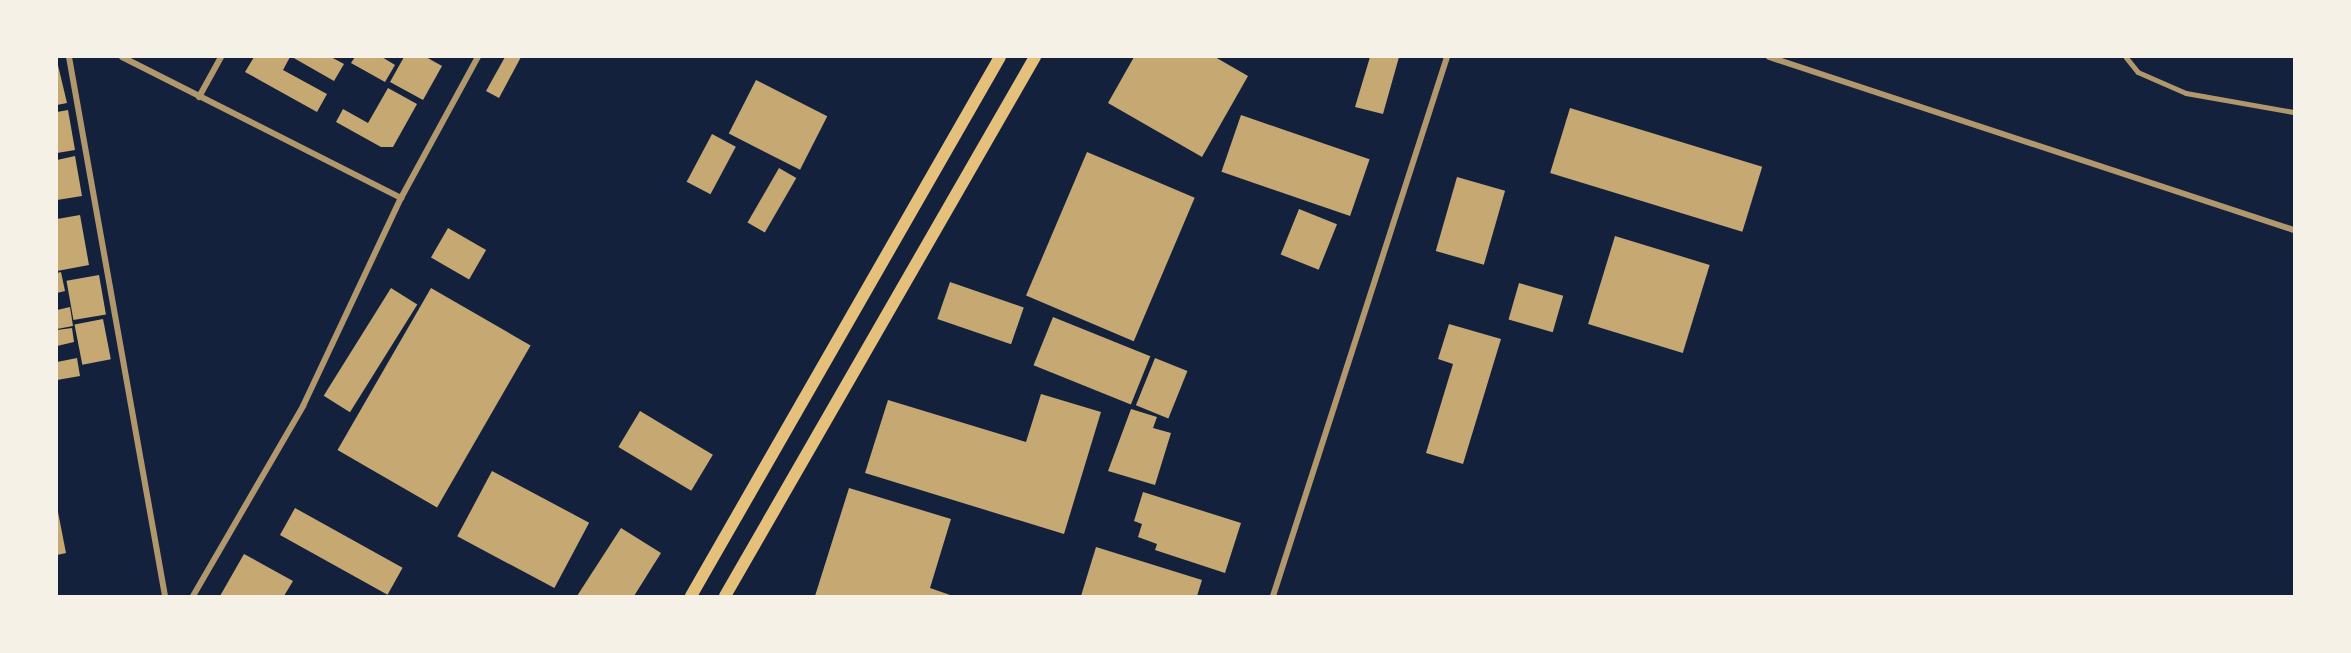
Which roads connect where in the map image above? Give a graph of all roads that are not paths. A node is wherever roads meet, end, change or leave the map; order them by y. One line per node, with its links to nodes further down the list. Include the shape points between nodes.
1 (69, 57): 14 (street)
2 (122, 57): 10 (street)
3 (221, 57): 10 (street)
4 (478, 57): 12 (street)
5 (1000, 57): 16 (main road)
6 (1035, 57): 17 (main road)
7 (1447, 57): 18 (street)
8 (1769, 57): 13 (street)
9 (2126, 57): 11 (lane, via 2138,72 2186,93)
10 (199, 97): 12 (street)
11 (2294, 112)
12 (401, 198): 15 (street, via 303,406)
13 (2294, 230)
14 (165, 596)
15 (193, 596)
16 (691, 596)
17 (725, 596)
18 (1273, 596)

